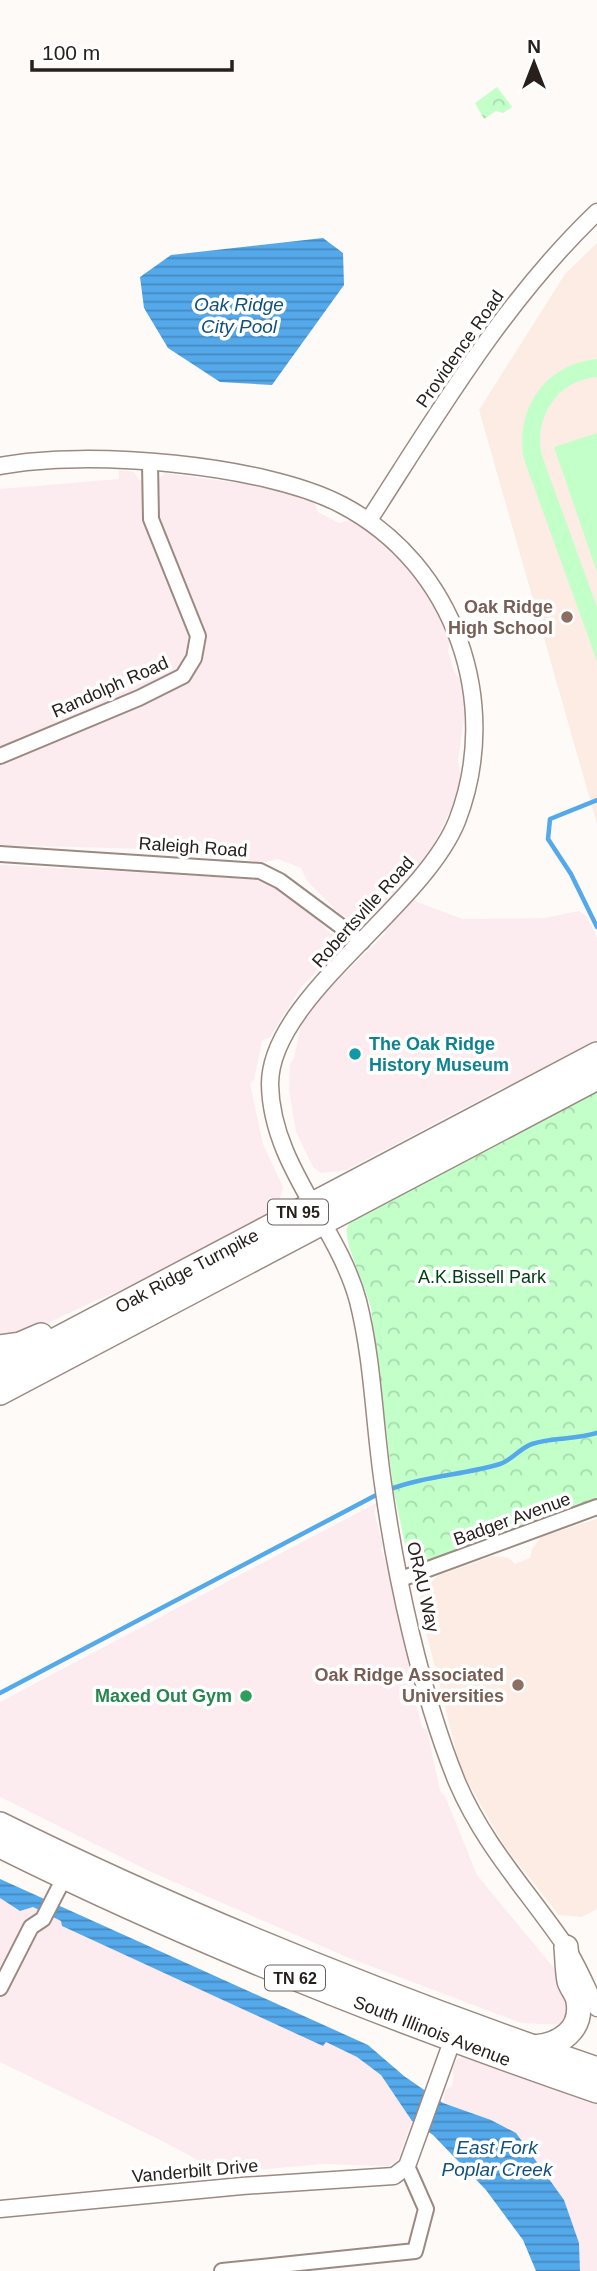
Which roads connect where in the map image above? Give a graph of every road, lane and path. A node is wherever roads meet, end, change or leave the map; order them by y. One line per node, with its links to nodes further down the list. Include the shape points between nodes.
1 (597, 212): 4 (street, Providence Road, via 540,273 490,337)
2 (150, 463): 3 (street, Robertsville Road, via 86,458); 4 (street, Robertsville Road, via 303,487); 5 (street, Randolph Road, via 151,519 198,636 194,658 183,676)
3 (0, 466)
4 (369, 520): 7 (street, Robertsville Road, via 423,571 452,621 471,675 475,741 469,784 440,854 420,882)
5 (0, 756)
6 (0, 853): 7 (street, Raleigh Road, via 260,872 280,881)
7 (362, 942): 10 (street, Robertsville Road, via 296,1014 272,1064 277,1130)
8 (597, 1054): 10 (highway, Oak Ridge Turnpike / TN 95)
9 (597, 1078): 10 (highway, Oak Ridge Turnpike / TN 95)
10 (318, 1213): 11 (highway, Oak Ridge Turnpike / TN 95); 14 (highway, Oak Ridge Turnpike / TN 95); 16 (street, ORAU Way, via 358,1301 385,1499)
11 (173, 1279): 12 (highway, via 102,1304 31,1340); 13 (highway, Oak Ridge Turnpike / TN 95)
12 (0, 1347)
13 (0, 1370)
14 (0, 1393)
15 (597, 1507): 16 (street, Badger Avenue)
16 (401, 1579): 20 (street, ORAU Way, via 437,1724 458,1782 481,1830 515,1883)
17 (0, 1824): 23 (highway, South Illinois Avenue / TN 62, via 187,1914)
18 (0, 1846): 19 (highway, South Illinois Avenue / TN 62)
19 (60, 1885): 21 (street, via 43,1919 31,1927); 23 (highway, South Illinois Avenue / TN 62)
20 (566, 1947): 22 (street, ORAU Way); 24 (highway, via 579,2015 573,2030 559,2042)
21 (0, 1988)
22 (597, 2008)
23 (456, 2030): 24 (highway, South Illinois Avenue / TN 62); 26 (highway, South Illinois Avenue / TN 62); 27 (street)
24 (533, 2047): 25 (highway, South Illinois Avenue / TN 62)
25 (597, 2068)
26 (597, 2091)
27 (401, 2171): 28 (street, Vanderbilt Drive); 29 (street, via 426,2209 415,2251)
28 (0, 2209)
29 (368, 2257): 30 (street); 31 (street)
30 (222, 2271)
31 (355, 2271)

